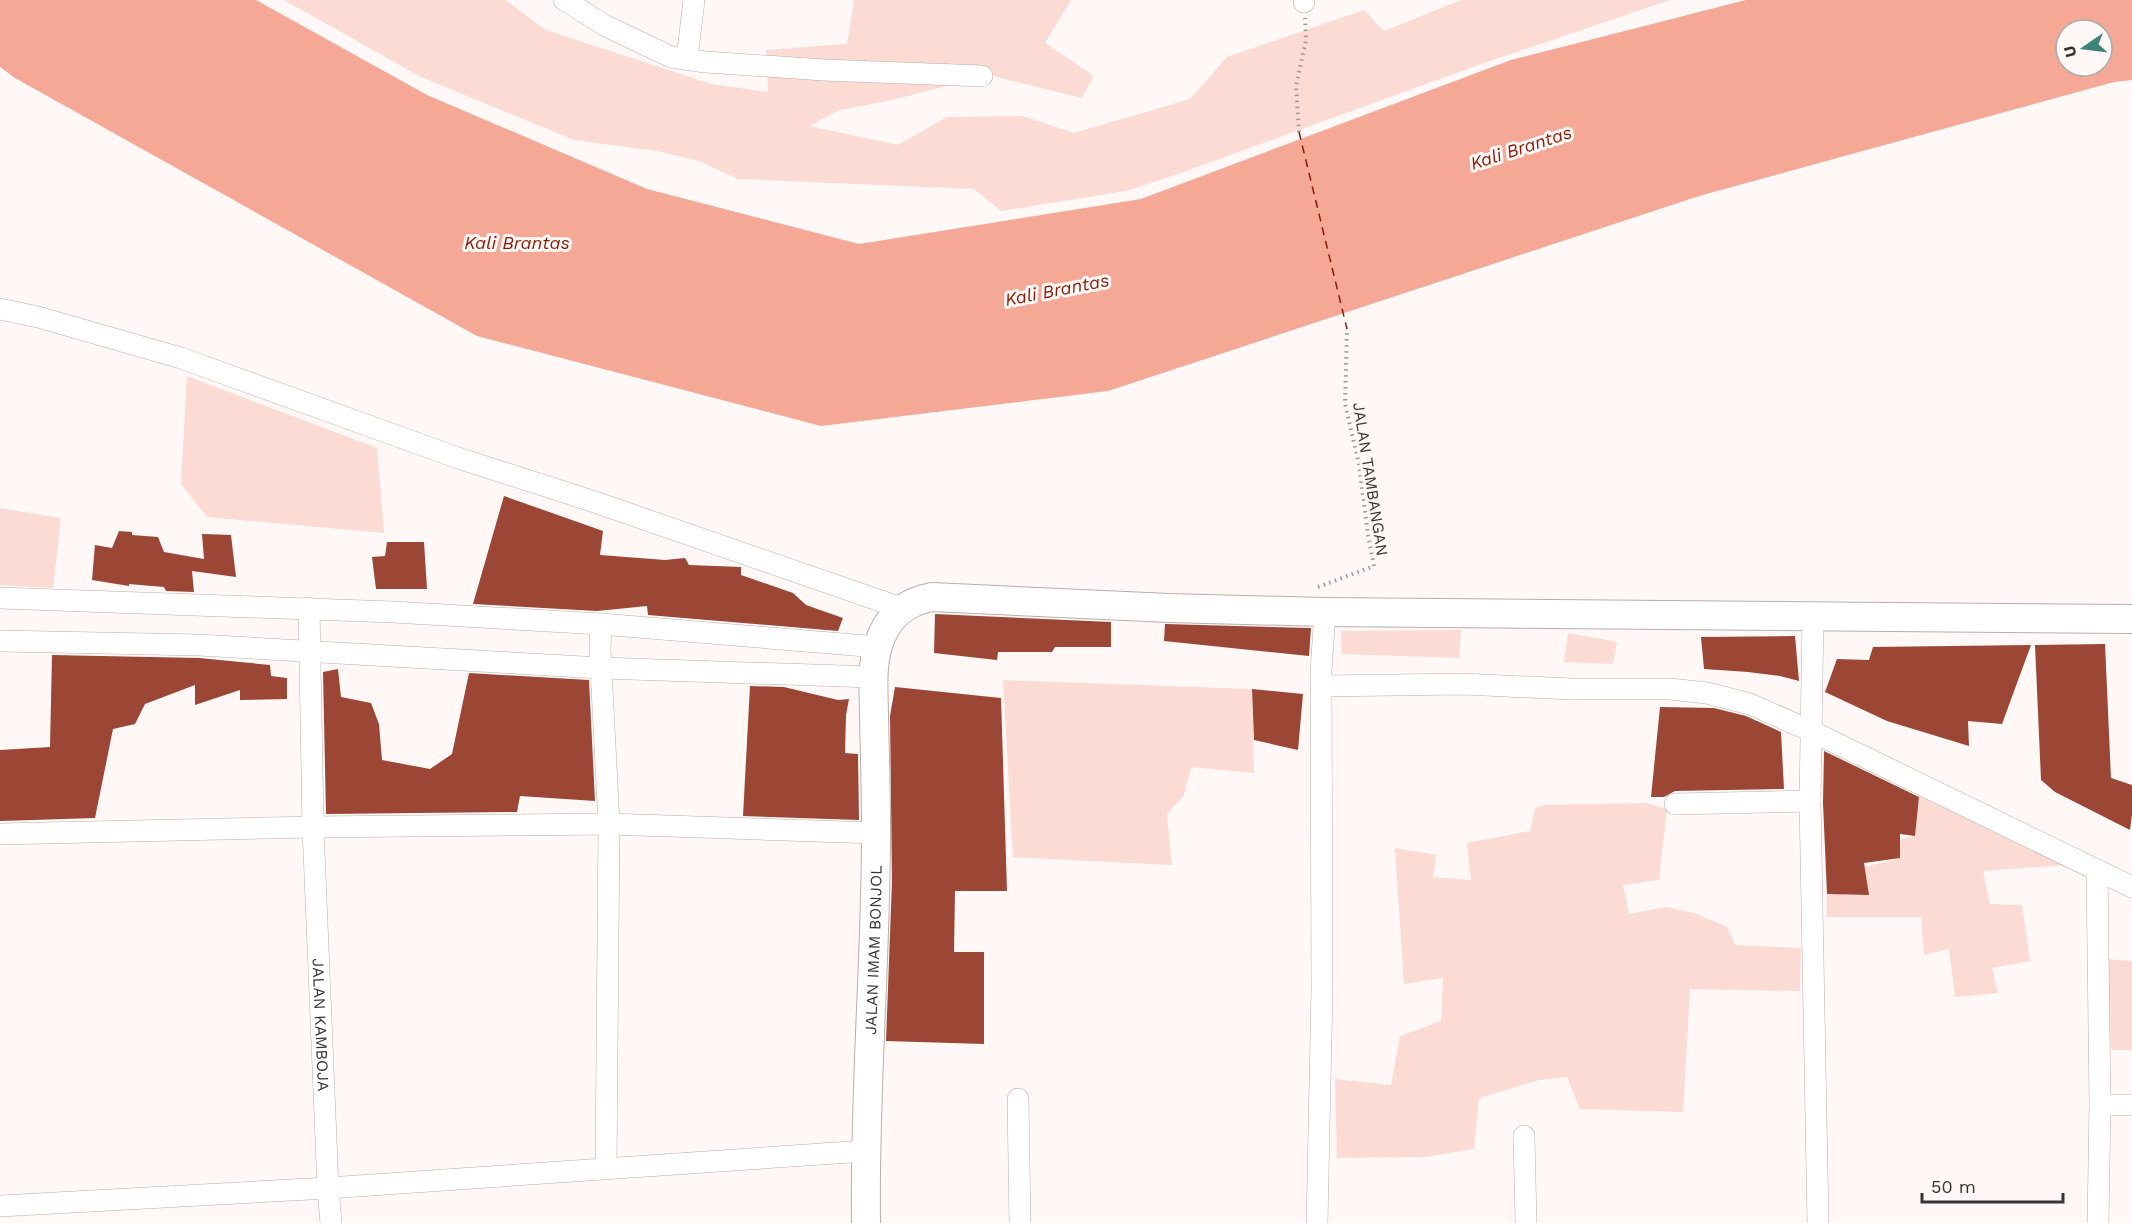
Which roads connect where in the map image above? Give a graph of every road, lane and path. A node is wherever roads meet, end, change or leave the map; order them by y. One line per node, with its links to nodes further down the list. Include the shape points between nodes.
1 (564, 0): 4 (street)
2 (694, 0): 5 (street)
3 (1304, 1): 7 (path, via 1306,40 1296,86)
4 (595, 9): 5 (street, via 650,48)
5 (687, 59): 6 (street, via 824,70)
6 (982, 76)
7 (1299, 132)
8 (0, 309): 13 (street, via 181,358 458,458)
9 (1347, 329): 11 (path, JALAN TAMBANGAN, via 1345,404 1359,464 1374,566)
10 (0, 598): 12 (street)
11 (1317, 601): 13 (main road, via 1169,608 932,597); 14 (main road); 21 (street)
12 (309, 608): 16 (street); 18 (street, JALAN KAMBOJA)
13 (901, 608): 20 (main road, via 886,628)
14 (1813, 617): 15 (main road); 22 (street)
15 (2132, 619)
16 (601, 624): 19 (street); 20 (street)
17 (0, 641): 18 (street, via 199,645)
18 (309, 653): 19 (street); 26 (street, JALAN KAMBOJA)
19 (600, 659): 20 (street); 25 (street)
20 (875, 661): 27 (main road, JALAN IMAM BONJOL)
21 (1322, 678): 22 (street, via 1707,693 1750,704); 42 (street, via 1323,990)
22 (1811, 731): 23 (street); 29 (street)
23 (1810, 801): 24 (street); 44 (street)
24 (1675, 804)
25 (609, 824): 26 (street); 27 (street); 36 (street)
26 (313, 827): 28 (street); 37 (street, JALAN KAMBOJA)
27 (876, 833): 35 (main road, JALAN IMAM BONJOL)
28 (0, 834)
29 (2097, 871): 30 (street); 32 (street)
30 (2132, 887)
31 (1018, 1099): 41 (street)
32 (2100, 1105): 33 (street); 45 (street)
33 (2132, 1105)
34 (1524, 1136): 43 (street)
35 (865, 1151): 36 (street); 40 (main road, JALAN IMAM BONJOL)
36 (606, 1168): 37 (street)
37 (328, 1188): 38 (street); 39 (street, JALAN KAMBOJA)
38 (0, 1206)
39 (331, 1223)
40 (866, 1223)
41 (1020, 1223)
42 (1317, 1223)
43 (1526, 1223)
44 (1818, 1223)
45 (2098, 1223)

